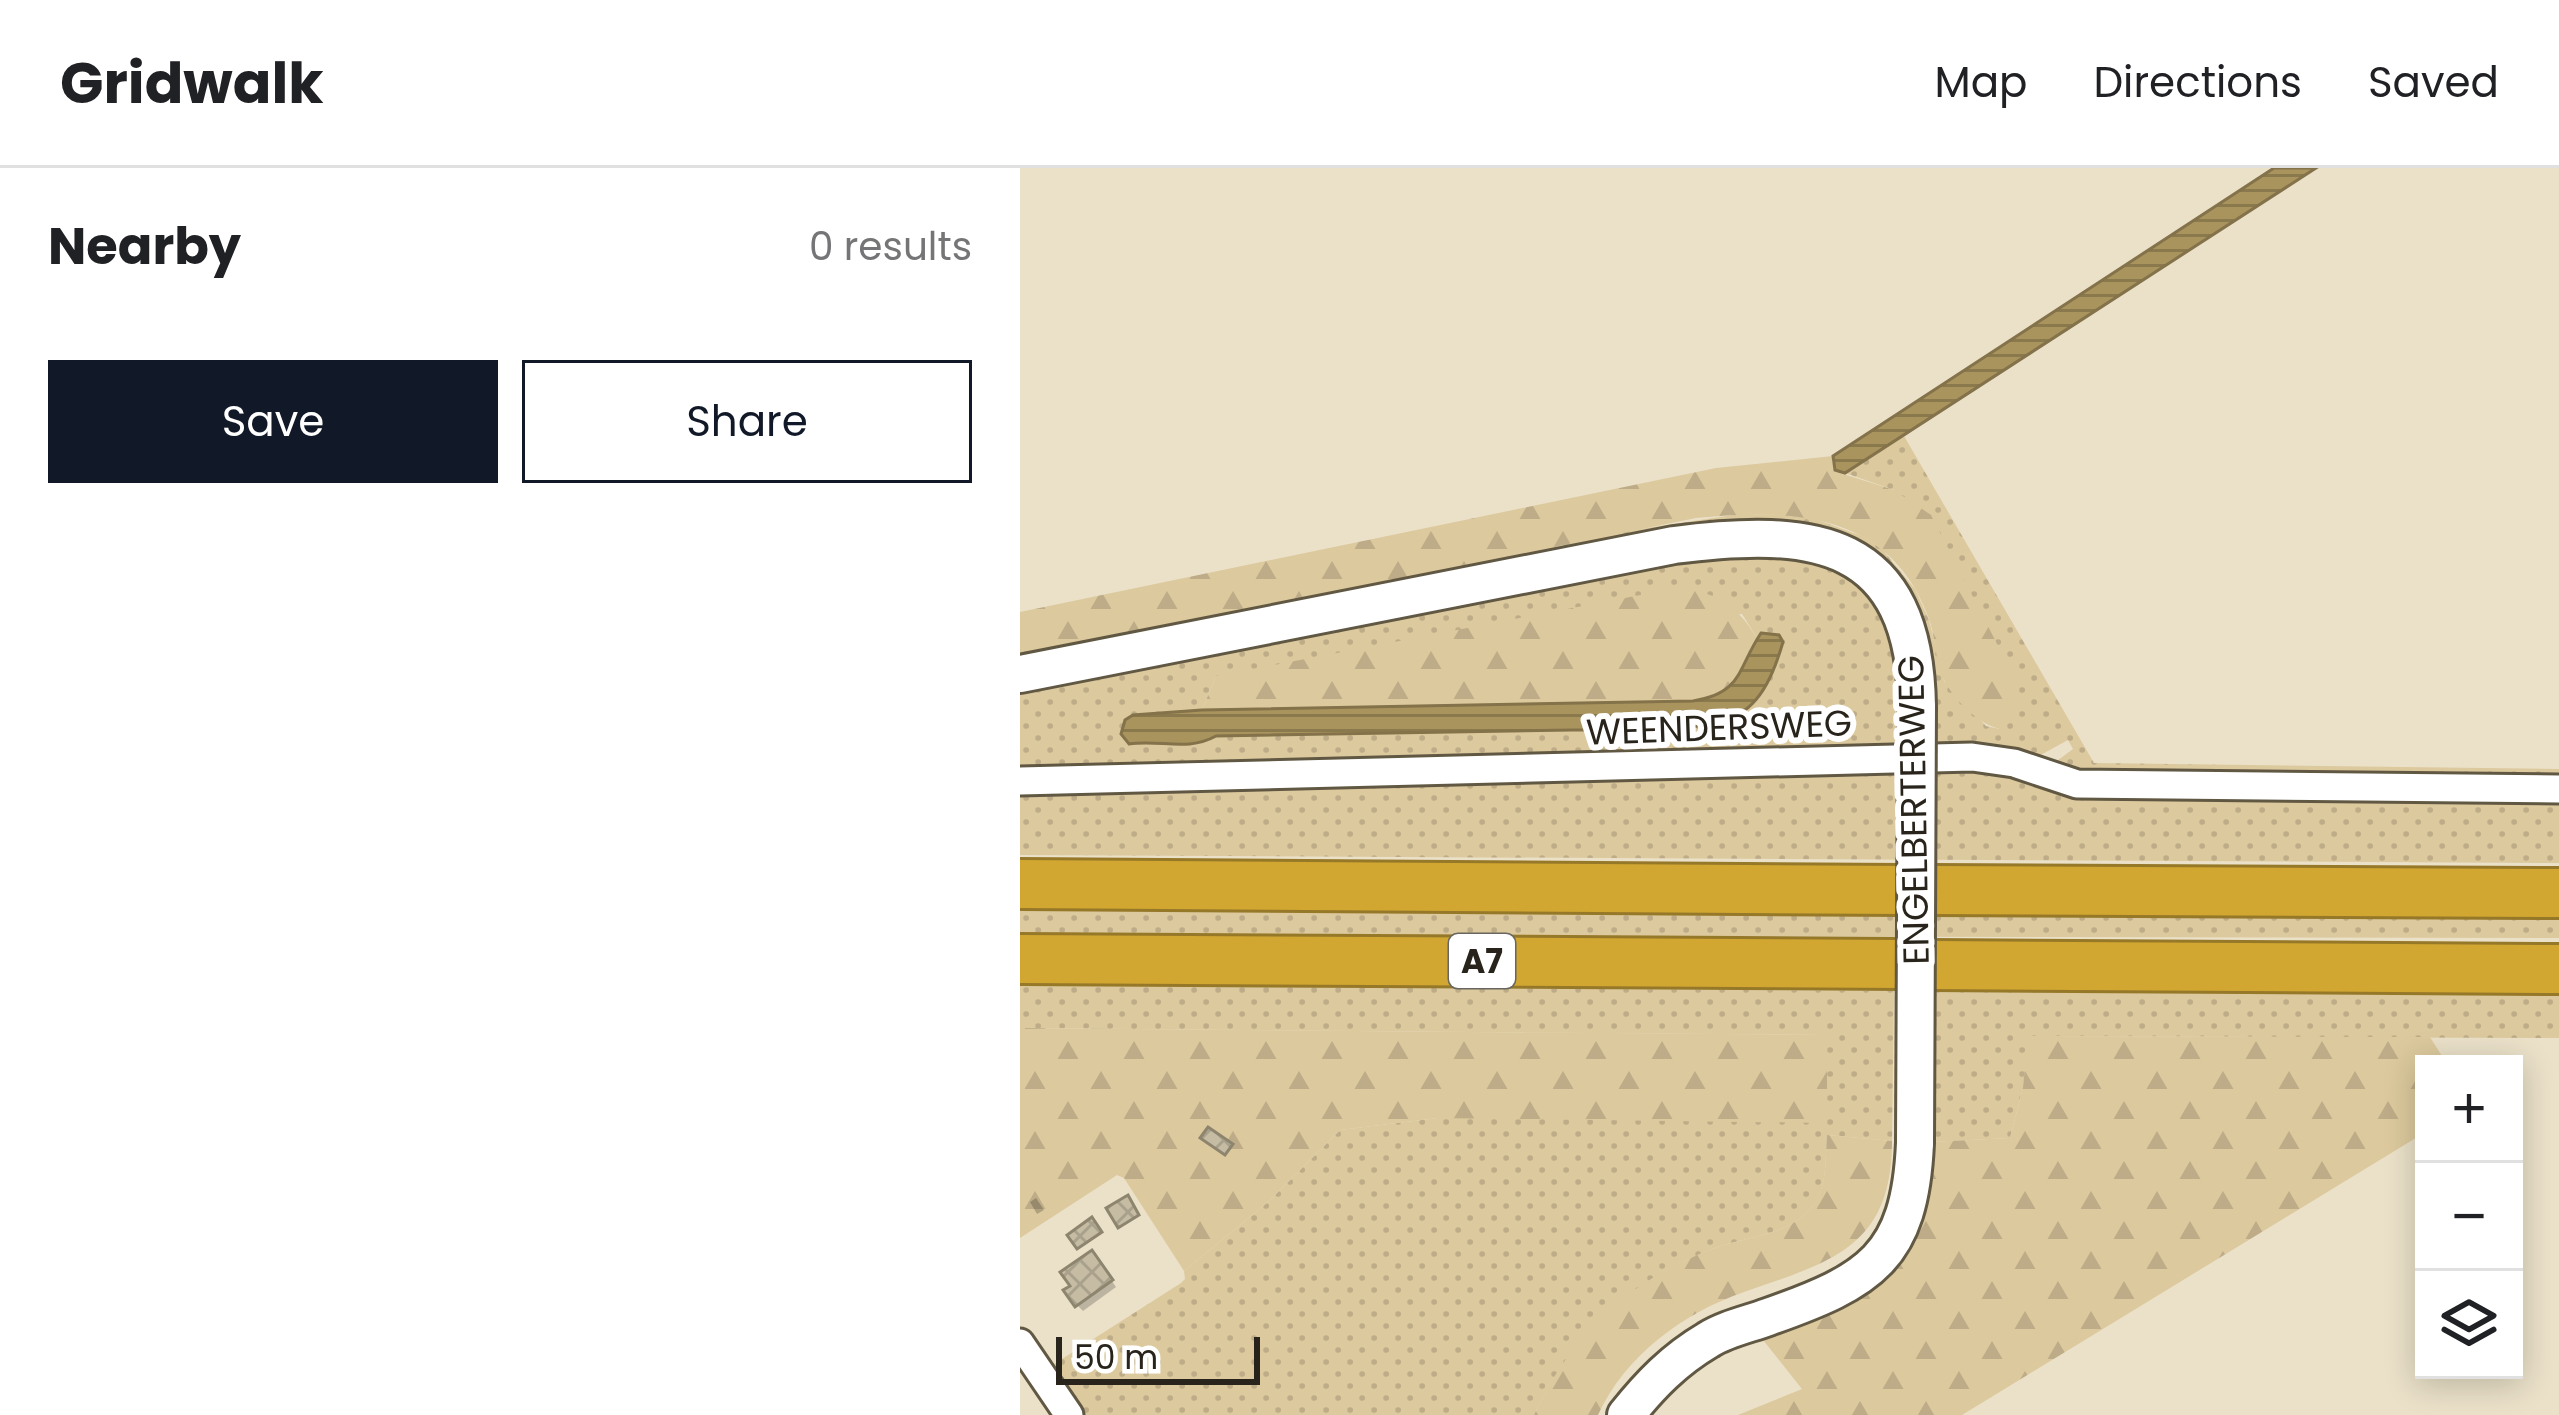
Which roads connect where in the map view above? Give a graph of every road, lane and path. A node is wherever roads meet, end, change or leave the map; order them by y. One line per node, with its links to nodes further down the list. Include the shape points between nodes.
1 (1020, 674): 10 (street, ENGELBERTERWEG, bridge, via 1740,537 1812,541 1883,587 1913,644 1917,707 1915,1143 1906,1211 1892,1247 1864,1275 1710,1338 1659,1374)
2 (1020, 781): 3 (street, WEENDERSWEG, via 1972,757 2077,784)
3 (2559, 789)
4 (1020, 884): 5 (highway, A7)
5 (2559, 893)
6 (1042, 959): 7 (highway, A7)
7 (2559, 969)
8 (1020, 1343): 9 (street)
9 (1069, 1415)
10 (1626, 1415)

